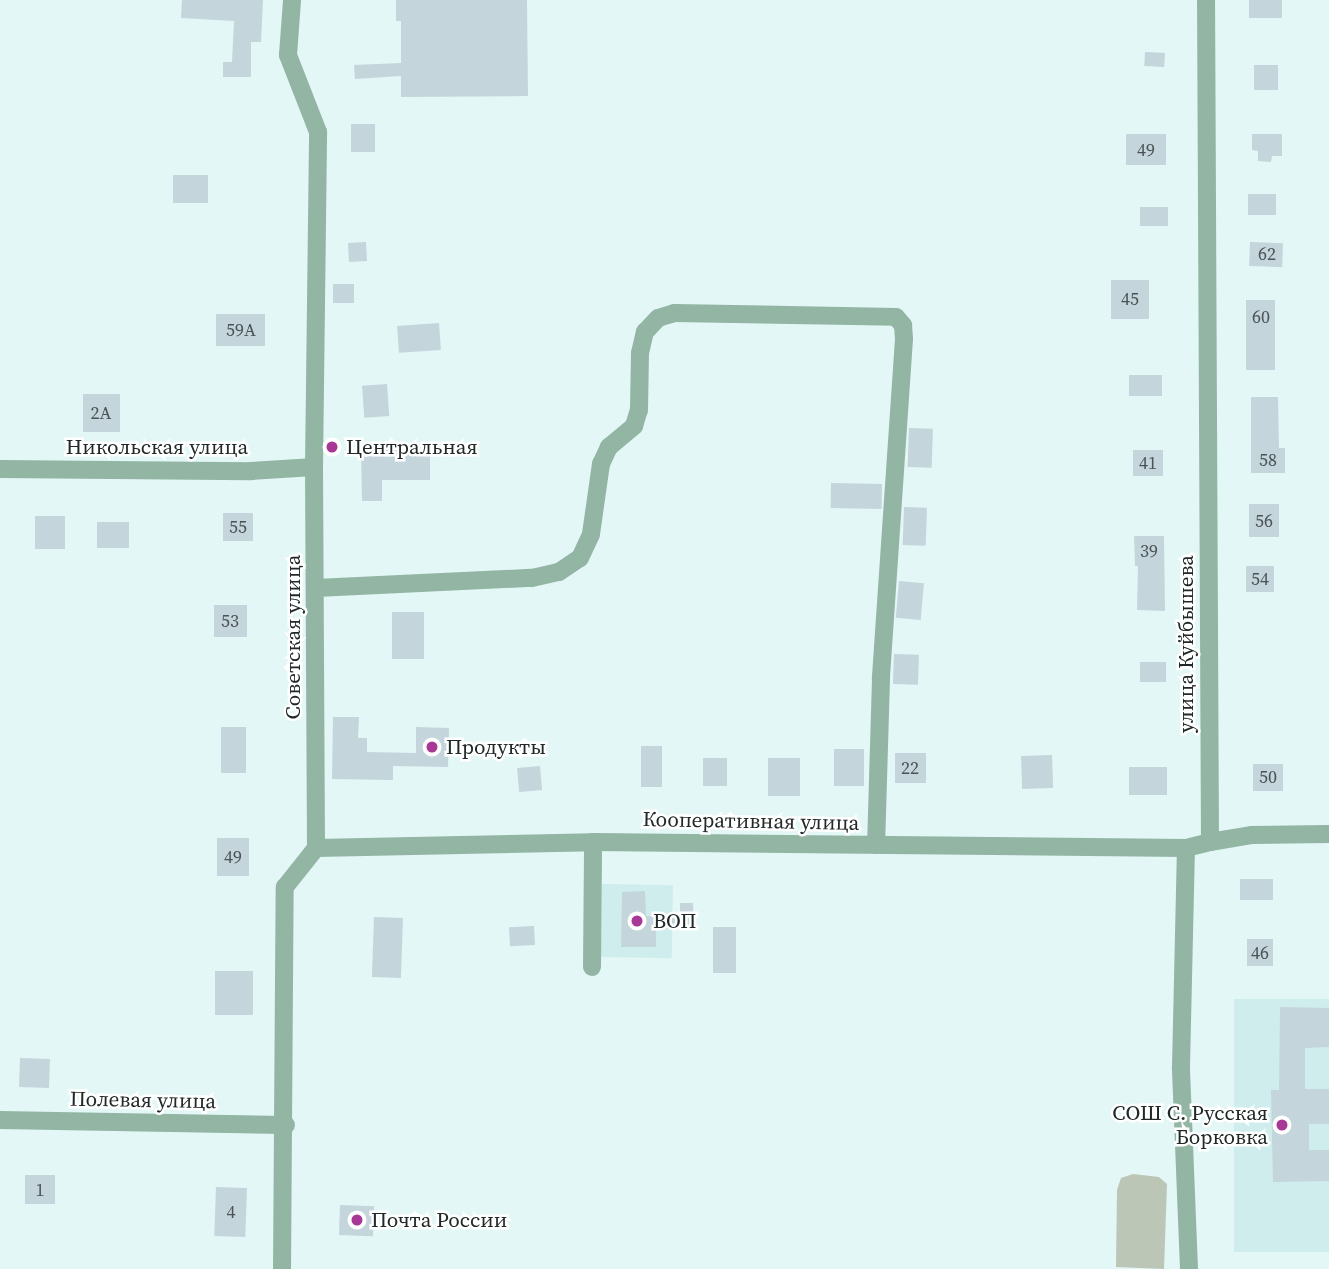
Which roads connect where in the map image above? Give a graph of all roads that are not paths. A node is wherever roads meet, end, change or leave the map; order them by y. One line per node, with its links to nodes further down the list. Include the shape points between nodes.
1 (292, 0): 3 (street, Советская улица, via 288,55 318,131)
2 (1206, 0): 8 (street, улица Куйбышева)
3 (314, 467): 4 (street, Никольская улица, via 251,471); 5 (street, Советская улица)
4 (0, 469)
5 (316, 587): 9 (street, via 532,578 559,572 580,558 591,534 601,464 609,447 635,426 640,354 645,332 658,317 674,313 896,317 903,325 904,339 881,679); 10 (street, Советская улица)
6 (1329, 834): 8 (street, via 1252,835)
7 (593, 842): 9 (street, Кооперативная улица); 10 (street, Кооперативная улица); 12 (street)
8 (1210, 842): 11 (street)
9 (876, 845): 11 (street, Кооперативная улица)
10 (316, 848): 14 (street, via 285,887)
11 (1186, 848): 16 (street, via 1181,1067)
12 (592, 967)
13 (0, 1120): 14 (street, Полевая улица)
14 (286, 1125): 15 (street)
15 (282, 1269)
16 (1189, 1269)

